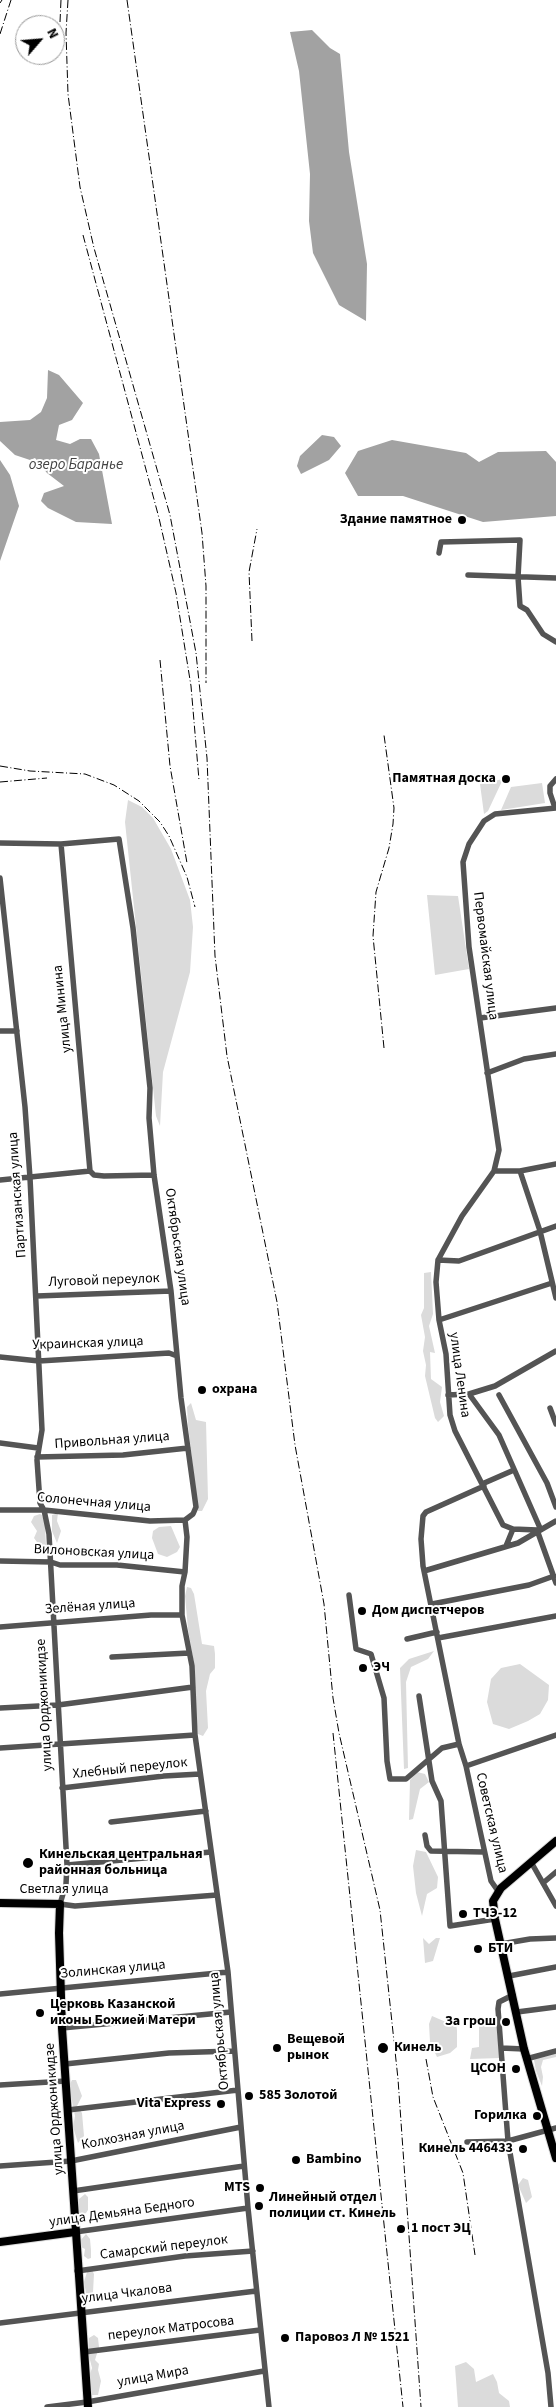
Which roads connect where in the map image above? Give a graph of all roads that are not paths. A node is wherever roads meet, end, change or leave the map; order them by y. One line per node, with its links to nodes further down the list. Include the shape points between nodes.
1 (439, 553): 3 (street, via 441,542 520,540)
2 (468, 575): 3 (street)
3 (518, 576): 4 (street); 5 (street, via 520,606 543,634)
4 (556, 578)
5 (556, 642)
6 (556, 779): 7 (street, via 550,786)
7 (555, 808): 12 (street, Первомайская улица, via 495,814 484,821 469,844 463,862 463,888)
8 (0, 843): 9 (street)
9 (61, 844): 18 (street, улица Минина); 21 (street, Октябрьская улица, via 119,839 133,928 150,1088)
10 (0, 878): 14 (street, Партизанская улица)
11 (556, 1008): 12 (street)
12 (480, 1018): 16 (street, Первомайская улица)
13 (0, 1031): 14 (street)
14 (17, 1031): 22 (street, Партизанская улица)
15 (556, 1054): 16 (street, via 524,1059)
16 (488, 1073): 19 (street, Первомайская улица, via 499,1150)
17 (556, 1164): 20 (street)
18 (90, 1171): 21 (street, via 104,1176); 22 (street)
19 (494, 1171): 20 (street); 26 (street, улица Ленина, via 462,1216)
20 (520, 1171): 25 (street)
21 (154, 1175): 28 (street, Октябрьская улица)
22 (30, 1178): 23 (street); 29 (street, Партизанская улица)
23 (0, 1180)
24 (556, 1226): 25 (street)
25 (540, 1231): 26 (street, via 459,1261); 27 (street)
26 (438, 1260): 31 (street, улица Ленина)
27 (552, 1283): 30 (street); 31 (street)
28 (171, 1291): 29 (street, Луговой переулок); 34 (street, Октябрьская улица)
29 (37, 1296): 35 (street, Партизанская улица)
30 (556, 1298)
31 (438, 1320): 37 (street, улица Ленина, via 446,1354)
32 (556, 1351): 36 (street, via 495,1386)
33 (0, 1356): 35 (street, Украинская улица)
34 (177, 1356): 35 (street, Украинская улица, via 169,1353); 43 (street, Октябрьская улица)
35 (39, 1361): 42 (street, Партизанская улица, via 42,1430)
36 (469, 1394): 37 (street); 45 (street, via 498,1435)
37 (448, 1395): 46 (street, улица Ленина, via 452,1423)
38 (499, 1395): 47 (street, via 547,1483)
39 (550, 1408): 40 (street)
40 (556, 1424)
41 (0, 1443): 42 (street)
42 (38, 1448): 44 (street, Партизанская улица)
43 (188, 1448): 44 (street, Привольная улица, via 123,1455); 50 (street, Октябрьская улица, via 196,1507)
44 (37, 1458): 49 (street, Партизанская улица, via 40,1503)
45 (514, 1470): 46 (street); 53 (street)
46 (483, 1485): 52 (street, улица Ленина, via 501,1523); 57 (street, Советская улица, via 423,1516)
47 (556, 1507)
48 (0, 1510): 49 (street, Солонечная улица)
49 (44, 1510): 50 (street, Солонечная улица, via 150,1521); 56 (street, улица Орджоникидзе)
50 (185, 1520): 58 (street, Октябрьская улица)
51 (556, 1521): 53 (street)
52 (513, 1529): 53 (street); 54 (street)
53 (539, 1529): 54 (street, via 526,1539); 59 (street)
54 (506, 1547): 57 (street)
55 (0, 1561): 56 (street, Вилоновская улица)
56 (51, 1562): 58 (street, Вилоновская улица); 65 (street, улица Орджоникидзе)
57 (424, 1571): 62 (street, Советская улица)
58 (186, 1572): 63 (street, Октябрьская улица, via 182,1586)
59 (554, 1576): 60 (street); 62 (street)
60 (556, 1583)
61 (349, 1595): 80 (street, via 356,1649 371,1654 384,1698 390,1779 406,1779)
62 (432, 1604): 67 (street, Советская улица)
63 (182, 1615): 65 (street, Зелёная улица); 69 (street, Октябрьская улица)
64 (556, 1616): 67 (street)
65 (53, 1622): 66 (street, Зелёная улица); 73 (street, улица Орджоникидзе)
66 (0, 1627)
67 (438, 1635): 68 (street); 77 (street, Советская улица)
68 (407, 1639)
69 (189, 1653): 70 (street); 71 (street, Октябрьская улица)
70 (112, 1657)
71 (193, 1687): 73 (street); 75 (street, Октябрьская улица)
72 (419, 1696): 80 (street)
73 (58, 1705): 74 (street); 78 (street, улица Орджоникидзе)
74 (0, 1708)
75 (195, 1735): 78 (street); 82 (street, Октябрьская улица)
76 (556, 1735): 81 (street)
77 (459, 1744): 80 (street, via 442,1748); 81 (street, Советская улица)
78 (59, 1745): 79 (street); 83 (street, улица Орджоникидзе)
79 (0, 1748)
80 (428, 1759): 90 (street, via 432,1782 441,1801)
81 (466, 1766): 89 (street, Советская улица)
82 (200, 1774): 83 (street, Хлебный переулок); 84 (street, Октябрьская улица)
83 (62, 1788): 92 (street, улица Орджоникидзе)
84 (206, 1811): 85 (street); 88 (street, Октябрьская улица)
85 (111, 1822)
86 (426, 1835): 90 (street, via 431,1851)
87 (556, 1841): 91 (main road)
88 (211, 1852): 92 (street); 96 (street, Октябрьская улица)
89 (484, 1852): 90 (street); 95 (street, Советская улица, via 491,1881)
90 (444, 1853): 100 (street, via 450,1926)
91 (531, 1862): 94 (street); 95 (main road)
92 (67, 1865): 98 (street, улица Орджоникидзе)
93 (556, 1872): 94 (street)
94 (544, 1883): 99 (street)
95 (498, 1891): 100 (main road, Советская улица, via 493,1901)
96 (218, 1894): 98 (street, Светлая улица, via 75,1906); 104 (street, Октябрьская улица)
97 (0, 1903): 98 (main road, Светлая улица)
98 (60, 1904): 106 (main road, улица Орджоникидзе)
99 (556, 1906)
100 (495, 1919): 102 (main road, Советская улица)
101 (556, 1938): 102 (street)
102 (501, 1944): 105 (main road, Советская улица)
103 (556, 1967): 105 (street)
104 (228, 1972): 106 (street, Золинская улица); 110 (street, Октябрьская улица)
105 (509, 1976): 108 (main road, Советская улица)
106 (60, 1988): 107 (street, Золинская улица); 112 (main road, улица Орджоникидзе)
107 (0, 1994)
108 (513, 1995): 111 (main road, Советская улица); 113 (street, via 499,2002)
109 (556, 2007): 111 (street)
110 (231, 2012): 112 (street); 115 (street, Октябрьская улица)
111 (517, 2012): 114 (main road, Советская улица)
112 (62, 2028): 118 (main road, улица Орджоникидзе)
113 (502, 2048): 114 (street); 125 (street)
114 (524, 2049): 117 (main road, Советская улица)
115 (234, 2050): 118 (street); 121 (street, Октябрьская улица)
116 (556, 2051): 117 (street)
117 (526, 2059): 124 (main road, Советская улица)
118 (65, 2064): 119 (main road, улица Орджоникидзе)
119 (66, 2081): 120 (street); 122 (main road, улица Орджоникидзе)
120 (0, 2085)
121 (238, 2090): 122 (street); 123 (street, Октябрьская улица)
122 (68, 2110): 128 (main road, улица Орджоникидзе)
123 (241, 2127): 128 (street, Колхозная улица); 130 (street, Октябрьская улица)
124 (552, 2130): 125 (street); 127 (main road, Советская улица)
125 (508, 2141): 126 (street); 146 (street)
126 (467, 2142)
127 (556, 2158)
128 (71, 2161): 129 (street, Колхозная улица); 131 (main road, улица Орджоникидзе)
129 (0, 2166)
130 (244, 2166): 131 (street); 132 (street, Октябрьская улица)
131 (73, 2191): 133 (main road, улица Орджоникидзе)
132 (248, 2208): 133 (street, улица Демьяна Бедного); 135 (street, Октябрьская улица)
133 (75, 2232): 134 (main road, улица Демьяна Бедного); 136 (main road, улица Орджоникидзе)
134 (0, 2242)
135 (253, 2252): 136 (street, Самарский переулок, via 185,2256); 137 (street, Октябрьская улица)
136 (77, 2271): 138 (main road, улица Орджоникидзе)
137 (256, 2291): 138 (street, улица Чкалова); 140 (street, Октябрьская улица)
138 (81, 2312): 139 (street, улица Чкалова); 141 (main road, улица Орджоникидзе)
139 (0, 2323)
140 (260, 2330): 141 (street, переулок Матросова); 142 (street, Октябрьская улица)
141 (84, 2352): 143 (main road, улица Орджоникидзе)
142 (264, 2370): 143 (street, улица Мира); 145 (street, Октябрьская улица)
143 (87, 2405): 144 (street, улица Мира)
144 (47, 2407)
145 (268, 2407)
146 (551, 2407)

